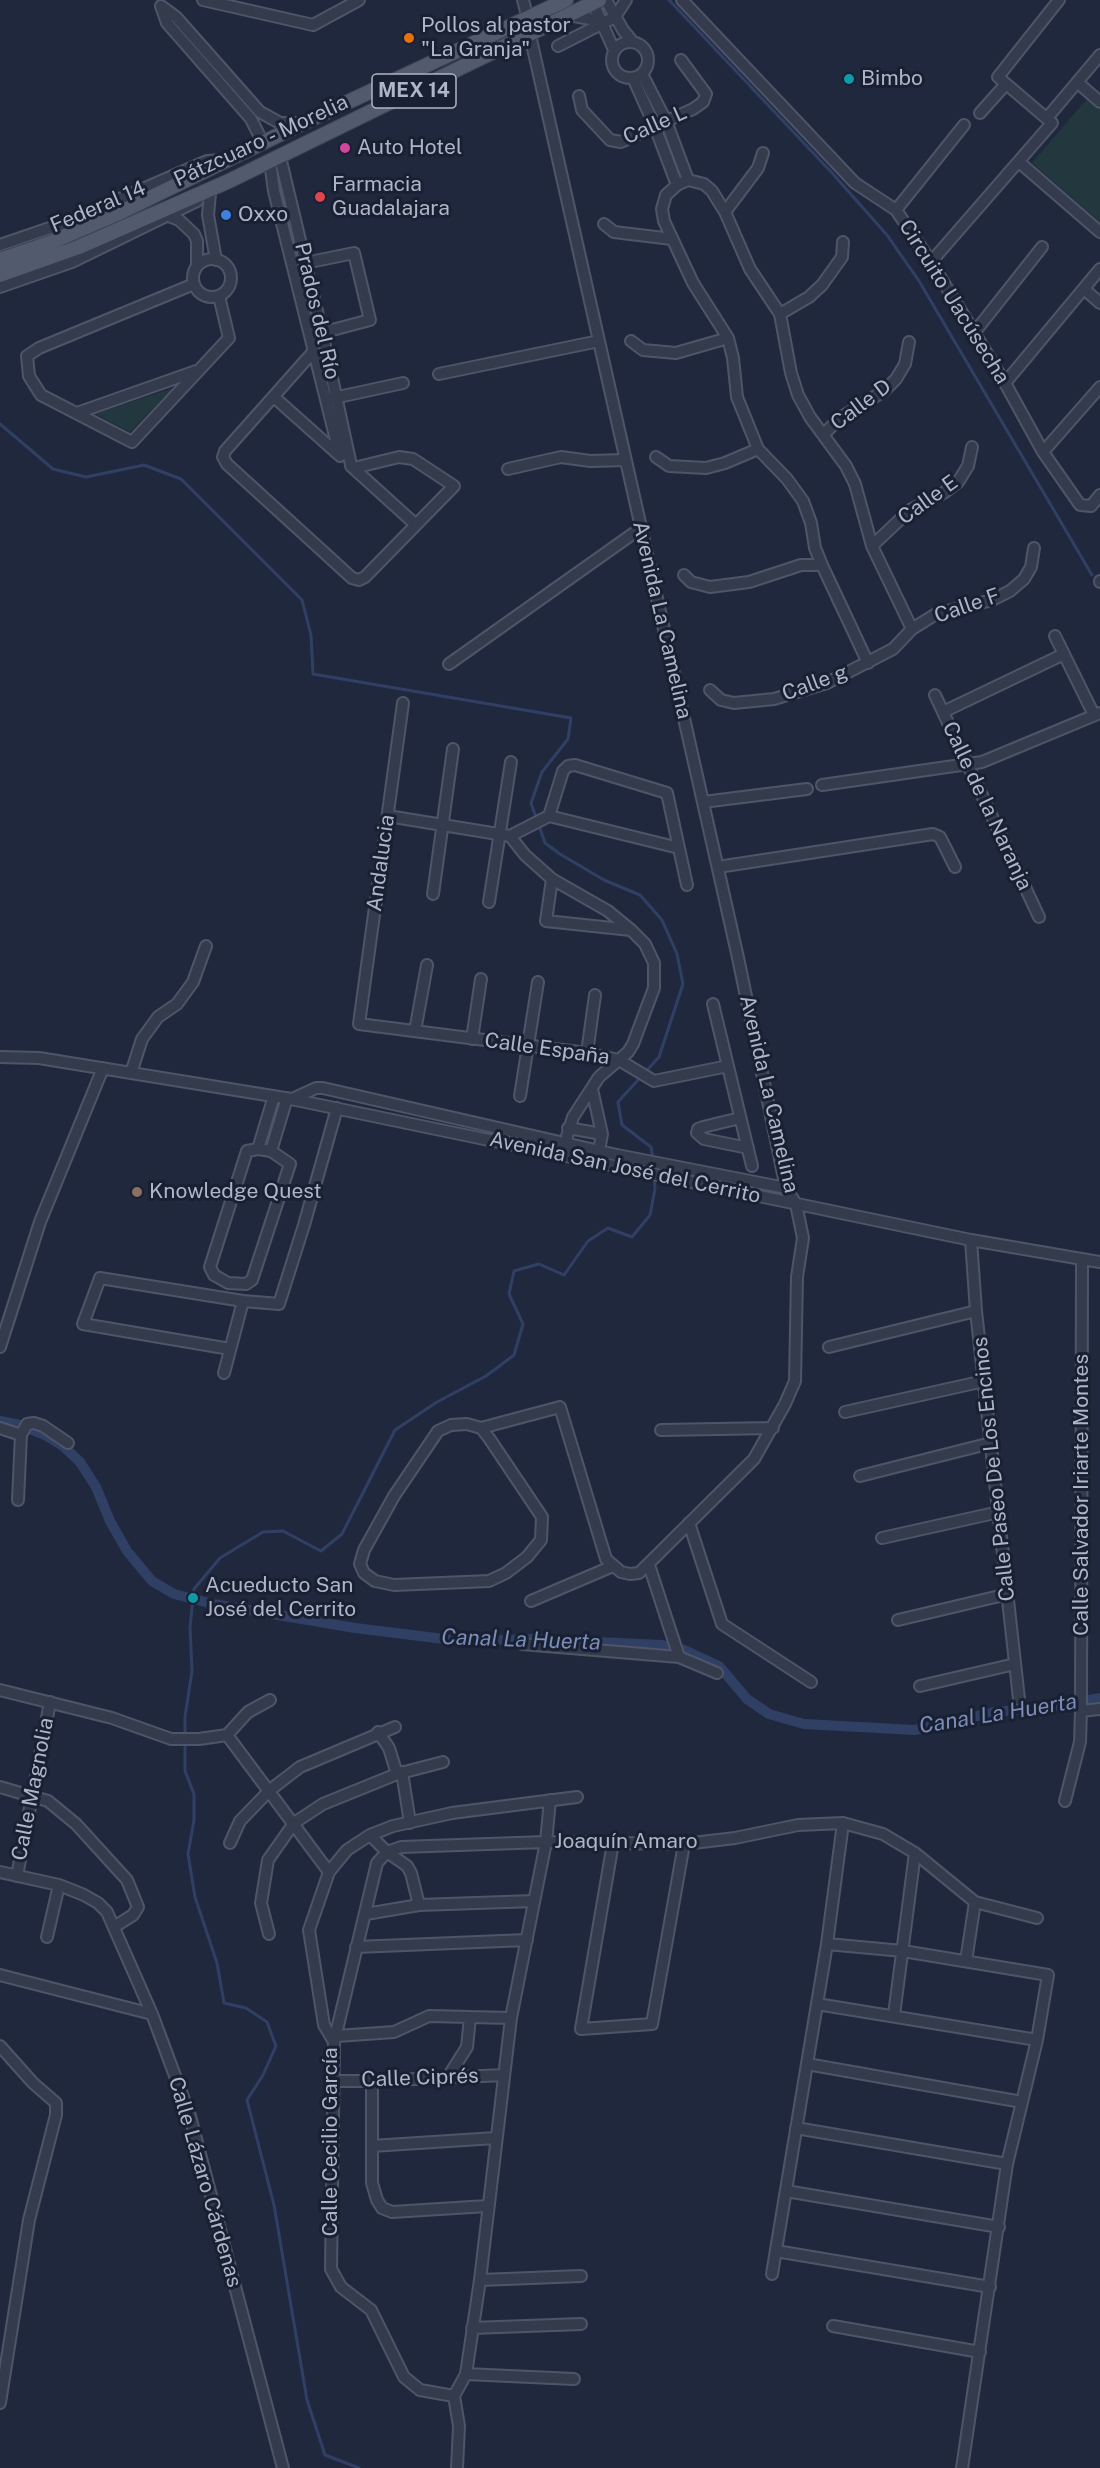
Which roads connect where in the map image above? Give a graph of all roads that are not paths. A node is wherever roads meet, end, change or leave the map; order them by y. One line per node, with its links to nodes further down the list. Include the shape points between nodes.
1 (203, 0): 2 (street, via 313,25)
2 (359, 0)
3 (523, 0): 12 (street)
4 (566, 0): 12 (main road, MEX 14)
5 (626, 0): 11 (street)
6 (682, 0): 42 (street, Circuito Uacúsecha, via 855,183)
7 (1059, 0): 22 (street, via 998,77)
8 (599, 1): 10 (main road, Pátzcuaro - Morelia / MEX 14); 11 (street); 13 (street)
9 (160, 3): 24 (street); 26 (street, via 167,23)
10 (569, 15): 13 (street); 14 (main road, Pátzcuaro - Morelia / MEX 14)
11 (615, 17): 13 (street); 15 (street)
12 (528, 19): 30 (main road, MEX 14)
13 (602, 22): 16 (street); 17 (street)
14 (530, 35): 36 (main road, Pátzcuaro - Morelia / MEX 14); 68 (street, Avenida La Camelina)
15 (632, 41): 17 (street); 20 (street, via 643,47 649,57 646,69)
16 (558, 46)
17 (614, 50): 20 (street, via 613,68 622,76)
18 (1100, 55): 21 (street)
19 (681, 60): 29 (street, Calle L, via 706,94 693,109)
20 (638, 76): 29 (street); 32 (street)
21 (1077, 82): 25 (street); 28 (street)
22 (1006, 84): 27 (street); 28 (street)
23 (579, 96): 32 (street, Calle L, via 582,110 615,143)
24 (251, 102): 26 (street); 30 (street, via 280,123)
25 (1100, 102)
26 (242, 109): 33 (street)
27 (980, 113)
28 (1047, 118): 37 (street, via 1052,123)
29 (666, 121): 32 (street, Calle L); 38 (street)
30 (303, 123): 33 (main road, MEX 14)
31 (964, 124): 42 (street)
32 (655, 127): 40 (street)
33 (263, 143): 35 (main road, MEX 14)
34 (763, 153): 43 (street, via 758,168)
35 (230, 159): 49 (street, Federal 14, via 207,161 67,222); 51 (main road, MEX 14, via 122,212)
36 (275, 160): 39 (main road, Pátzcuaro - Morelia / MEX 14); 54 (street, Prados del Río); 66 (street, via 274,191)
37 (1019, 162): 46 (street); 53 (street)
38 (688, 180): 40 (street); 43 (street, via 704,184)
39 (229, 181): 41 (street); 57 (main road, Pátzcuaro - Morelia / MEX 14, via 80,247)
40 (677, 185): 47 (street, via 666,195 662,209)
41 (210, 195): 44 (street); 52 (street, via 208,215)
42 (896, 210): 53 (street, Circuito Uacúsecha)
43 (725, 212): 63 (street, via 750,268)
44 (169, 216): 55 (street, via 194,234); 59 (street, via 72,262)
45 (604, 224): 47 (street, via 614,232)
46 (1100, 232)
47 (672, 239): 67 (street, via 693,284)
48 (843, 242): 63 (street, via 842,257 822,285)
49 (0, 245)
50 (1042, 247): 65 (street)
51 (0, 260)
52 (216, 260): 55 (street); 61 (street, via 226,266 231,277 228,288)
53 (931, 262): 65 (street, Circuito Uacúsecha)
54 (305, 263): 64 (street, Prados del Río); 64 (street, via 354,253 370,320)
55 (197, 266): 58 (street)
56 (1100, 269): 60 (street)
57 (0, 275)
58 (194, 284): 61 (street, via 201,294); 79 (street, via 27,356 30,376 41,395)
59 (0, 287)
60 (1084, 289): 62 (street); 75 (street)
61 (219, 296): 72 (street, via 229,338)
62 (1100, 303)
63 (780, 314): 80 (street, via 798,395)
64 (322, 332): 66 (street); 78 (street, Prados del Río)
65 (974, 333): 75 (street, Circuito Uacúsecha)
66 (311, 335): 71 (street)
67 (728, 338): 69 (street, via 676,353 643,350); 82 (street, via 737,398)
68 (599, 341): 73 (street); 86 (street, Avenida La Camelina)
69 (631, 342)
70 (909, 342): 80 (street, Calle D, via 905,364 896,379 840,418)
71 (314, 352): 77 (street); 78 (street)
72 (198, 370): 79 (street); 79 (street, via 132,442)
73 (439, 375)
74 (403, 383): 78 (street)
75 (1005, 383): 83 (street, Circuito Uacúsecha)
76 (1100, 387): 83 (street)
77 (274, 397): 84 (street); 90 (street, via 223,458 344,570 359,580 365,577)
78 (331, 398): 84 (street); 87 (street, Prados del Río)
79 (77, 413)
80 (824, 434): 92 (street, via 855,483)
81 (972, 447): 92 (street, Calle E, via 968,466 958,482 910,510)
82 (758, 449): 85 (street, via 706,468 669,466); 94 (street, via 803,501)
83 (1042, 452): 89 (street, Circuito Uacúsecha, via 1080,505 1091,506)
84 (340, 456): 87 (street)
85 (656, 457)
86 (626, 460): 88 (street, via 561,457); 91 (street, Avenida La Camelina)
87 (352, 467): 90 (street); 90 (street, via 399,457 413,459 454,486)
88 (508, 470)
89 (1100, 495)
90 (415, 524)
91 (641, 528): 100 (street); 111 (street, Avenida La Camelina)
92 (872, 546): 96 (street)
93 (1034, 548): 96 (street, Calle F, via 1031,567 1010,591 992,600 936,614)
94 (822, 565): 95 (street, via 801,565 748,582 710,587 691,582); 99 (street)
95 (684, 575)
96 (912, 629): 99 (street, Calle g, via 893,649)
97 (1055, 636): 98 (street)
98 (1064, 654): 104 (street); 105 (street)
99 (868, 663): 101 (street, Calle g, via 827,683 774,699 734,703 721,700)
100 (448, 664)
101 (710, 690)
102 (935, 695): 104 (street, Calle de la Naranja)
103 (404, 703): 112 (street, Andalucia)
104 (943, 712): 108 (street, Calle de la Naranja)
105 (1097, 714): 108 (street, via 982,762)
106 (453, 750): 114 (street)
107 (511, 762): 115 (street)
108 (967, 764): 109 (street); 124 (street, Calle de la Naranja)
109 (822, 784)
110 (807, 789): 111 (street)
111 (703, 802): 118 (street, Avenida La Camelina)
112 (388, 816): 114 (street); 132 (street, Andalucia)
113 (546, 817): 116 (street); 117 (street); 117 (street, via 563,771 574,765 667,793)
114 (442, 826): 115 (street); 122 (street)
115 (498, 834): 116 (street); 123 (street)
116 (510, 836): 120 (street)
117 (680, 848): 121 (street)
118 (718, 867): 119 (street, via 933,834 940,837); 160 (street, Avenida La Camelina)
119 (955, 867)
120 (552, 879): 125 (street, via 608,911); 125 (street, via 546,921)
121 (687, 885)
122 (433, 894)
123 (489, 902)
124 (1039, 917)
125 (631, 930): 138 (street, via 645,944 654,963 654,988 633,1044)
126 (206, 946): 141 (street, via 193,982 142,1039)
127 (427, 965): 133 (street)
128 (481, 979): 134 (street)
129 (538, 982): 135 (street)
130 (595, 995): 136 (street)
131 (712, 1004): 139 (street)
132 (359, 1024): 133 (street, Calle España)
133 (415, 1031): 134 (street, Calle España)
134 (472, 1039): 135 (street, Calle España)
135 (528, 1046): 136 (street, Calle España); 145 (street)
136 (587, 1053): 138 (street, Calle España)
137 (0, 1057): 140 (street, Avenida San José del Cerrito, via 39,1058)
138 (619, 1060): 139 (street, Calle España, via 659,1082); 143 (street, via 606,1069)
139 (728, 1066): 149 (street)
140 (103, 1068): 141 (street, Avenida San José del Cerrito); 167 (street, via 40,1222)
141 (130, 1073): 144 (street, Avenida San José del Cerrito)
142 (323, 1088): 146 (street); 147 (street, via 314,1096); 152 (street, Avenida San José del Cerrito)
143 (592, 1089): 150 (street, Calle España); 151 (street, Calle España)
144 (274, 1096): 146 (street, Avenida San José del Cerrito); 154 (street)
145 (520, 1096)
146 (289, 1099): 147 (street, Avenida San José del Cerrito); 155 (street)
147 (319, 1105): 148 (street, Avenida San José del Cerrito)
148 (337, 1108): 157 (street, Avenida San José del Cerrito); 165 (street, via 279,1304)
149 (740, 1118): 153 (street); 153 (street, via 703,1127 697,1133 704,1139)
150 (568, 1128): 151 (street); 152 (street, Calle España)
151 (602, 1134): 156 (street, Calle España)
152 (566, 1143): 156 (street, Avenida San José del Cerrito); 157 (street, Calle España)
153 (748, 1148): 159 (street)
154 (258, 1149): 155 (street); 155 (street, via 247,1151 210,1267 214,1275 228,1283 246,1284 252,1280 290,1164)
155 (271, 1151)
156 (600, 1151): 158 (street, Calle España); 160 (street, Avenida San José del Cerrito)
157 (567, 1156): 158 (street, Avenida San José del Cerrito)
158 (595, 1162): 161 (street, Avenida San José del Cerrito)
159 (752, 1166)
160 (786, 1188): 161 (street, Avenida La Camelina)
161 (795, 1204): 162 (street, Avenida San José del Cerrito); 175 (street, Avenida La Camelina, via 803,1238 797,1277 795,1380)
162 (971, 1240): 163 (street, Avenida San José del Cerrito); 166 (street, Calle Paseo De Los Encinos)
163 (1082, 1260): 164 (street, Avenida San José del Cerrito); 200 (street, Calle Salvador Iriarte Montes)
164 (1100, 1262)
165 (243, 1301): 169 (street); 169 (street, via 100,1278 83,1323)
166 (976, 1311): 168 (street); 171 (street, Calle Paseo De Los Encinos)
167 (0, 1347)
168 (829, 1347)
169 (230, 1349): 170 (street)
170 (224, 1373)
171 (984, 1381): 172 (street); 179 (street, Calle Paseo De Los Encinos)
172 (845, 1412)
173 (0, 1428): 176 (street)
174 (481, 1428): 174 (street, via 451,1425 438,1431 363,1550 360,1564 364,1573 375,1581 394,1585 489,1581 527,1557 541,1540 542,1517); 186 (street, via 560,1407 606,1559)
175 (772, 1428): 177 (street); 183 (street, Avenida La Camelina, via 754,1458)
176 (24, 1430): 178 (street, via 34,1423); 181 (street)
177 (661, 1430)
178 (68, 1443)
179 (991, 1443): 180 (street); 182 (street, Calle Paseo De Los Encinos)
180 (860, 1476)
181 (18, 1500)
182 (999, 1512): 184 (street); 187 (street, Calle Paseo De Los Encinos)
183 (688, 1523): 185 (street, Avenida La Camelina); 194 (street, via 722,1624)
184 (882, 1538)
185 (649, 1565): 186 (street, via 630,1574); 191 (street)
186 (613, 1566): 188 (street)
187 (1008, 1594): 189 (street); 192 (street, Calle Paseo De Los Encinos)
188 (531, 1601)
189 (898, 1620)
190 (522, 1644): 191 (street)
191 (679, 1656): 193 (street)
192 (1015, 1664): 195 (street); 197 (street, Calle Paseo De Los Encinos)
193 (717, 1673)
194 (811, 1682)
195 (920, 1686)
196 (0, 1690): 199 (street)
197 (1019, 1699)
198 (270, 1700): 204 (street, via 248,1712)
199 (50, 1702): 204 (street, via 171,1739); 209 (street, Calle Magnolia)
200 (1082, 1709): 201 (street); 212 (street, Calle Salvador Iriarte Montes, via 1080,1742)
201 (1100, 1709)
202 (395, 1727): 203 (street)
203 (378, 1732): 206 (street); 208 (street, via 300,1767)
204 (227, 1735): 208 (street)
205 (443, 1762): 206 (street)
206 (399, 1773): 213 (street, via 322,1804); 214 (street)
207 (0, 1787): 209 (street)
208 (270, 1790): 213 (street); 218 (street, via 240,1821)
209 (32, 1795): 225 (street, Calle Magnolia); 232 (street, via 48,1801 76,1824 127,1880 138,1907)
210 (577, 1797): 211 (street, Calle Cecilio García)
211 (550, 1800): 214 (street, Calle Cecilio García, via 452,1813); 217 (street)
212 (1065, 1801)
213 (294, 1823): 224 (street); 233 (street, via 268,1860 261,1903)
214 (410, 1823): 216 (street, Calle Cecilio García)
215 (843, 1823): 220 (street, Joaquín Amaro, via 798,1825); 222 (street, Joaquín Amaro, via 883,1834); 236 (street)
216 (370, 1835): 221 (street); 224 (street, Calle Cecilio García, via 347,1850)
217 (546, 1842): 219 (street, Joaquín Amaro); 221 (street, Joaquín Amaro, via 401,1847); 227 (street)
218 (230, 1843)
219 (613, 1843): 220 (street, Joaquín Amaro); 220 (street, via 581,2029 652,2024)
220 (684, 1844)
221 (387, 1852): 229 (street, via 407,1866); 230 (street, via 376,1863)
222 (915, 1853): 228 (street, Joaquín Amaro); 238 (street)
223 (0, 1872): 225 (street, Calle Lázaro Cárdenas)
224 (329, 1872): 246 (street, Calle Cecilio García, via 309,1930 324,2025)
225 (17, 1876): 226 (street, Calle Lázaro Cárdenas)
226 (59, 1885): 232 (street, Calle Lázaro Cárdenas, via 98,1903); 234 (street)
227 (534, 1901): 229 (street); 235 (street)
228 (975, 1902): 231 (street, Joaquín Amaro); 239 (street)
229 (419, 1905): 230 (street)
230 (366, 1914): 237 (street)
231 (1037, 1918)
232 (114, 1927): 242 (street, Calle Lázaro Cárdenas)
233 (269, 1934)
234 (47, 1937)
235 (527, 1940): 237 (street); 245 (street)
236 (827, 1944): 238 (street); 241 (street)
237 (356, 1947): 246 (street)
238 (903, 1951): 239 (street); 243 (street)
239 (966, 1961): 247 (street, via 1048,1975)
240 (0, 1975): 242 (street)
241 (817, 2004): 243 (street); 249 (street)
242 (152, 2014): 275 (street, Calle Lázaro Cárdenas, via 190,2116)
243 (894, 2015): 247 (street)
244 (470, 2017): 245 (street); 246 (street, via 429,2016 394,2032); 251 (street, via 467,2047)
245 (511, 2018): 250 (street)
246 (336, 2039): 252 (street, Calle Cecilio García)
247 (1037, 2040): 254 (street)
248 (0, 2046): 274 (street, via 56,2103 56,2115 29,2220)
249 (807, 2064): 254 (street); 255 (street)
250 (504, 2075): 251 (street, Calle Ciprés); 256 (street)
251 (448, 2078): 253 (street, Calle Ciprés)
252 (335, 2081): 253 (street, Calle Ciprés); 273 (street, Calle Cecilio García, via 330,2269 341,2287 371,2310 404,2377 420,2390)
253 (372, 2081): 257 (street)
254 (1022, 2102): 258 (street)
255 (796, 2128): 258 (street); 259 (street)
256 (495, 2138): 257 (street); 260 (street)
257 (372, 2146): 260 (street, via 372,2183 382,2208 392,2212)
258 (1007, 2164): 261 (street)
259 (786, 2191): 261 (street); 262 (street)
260 (487, 2206): 265 (street)
261 (999, 2227): 266 (street)
262 (776, 2251): 263 (street); 266 (street)
263 (772, 2274)
264 (581, 2276): 265 (street)
265 (480, 2280): 269 (street)
266 (990, 2287): 270 (street)
267 (581, 2324): 269 (street)
268 (833, 2326): 270 (street)
269 (472, 2328): 271 (street)
270 (980, 2352): 277 (street)
271 (466, 2374): 272 (street); 273 (street)
272 (574, 2379)
273 (454, 2396): 276 (street, via 459,2426)
274 (0, 2403)
275 (283, 2468)
276 (457, 2468)
277 (962, 2468)

